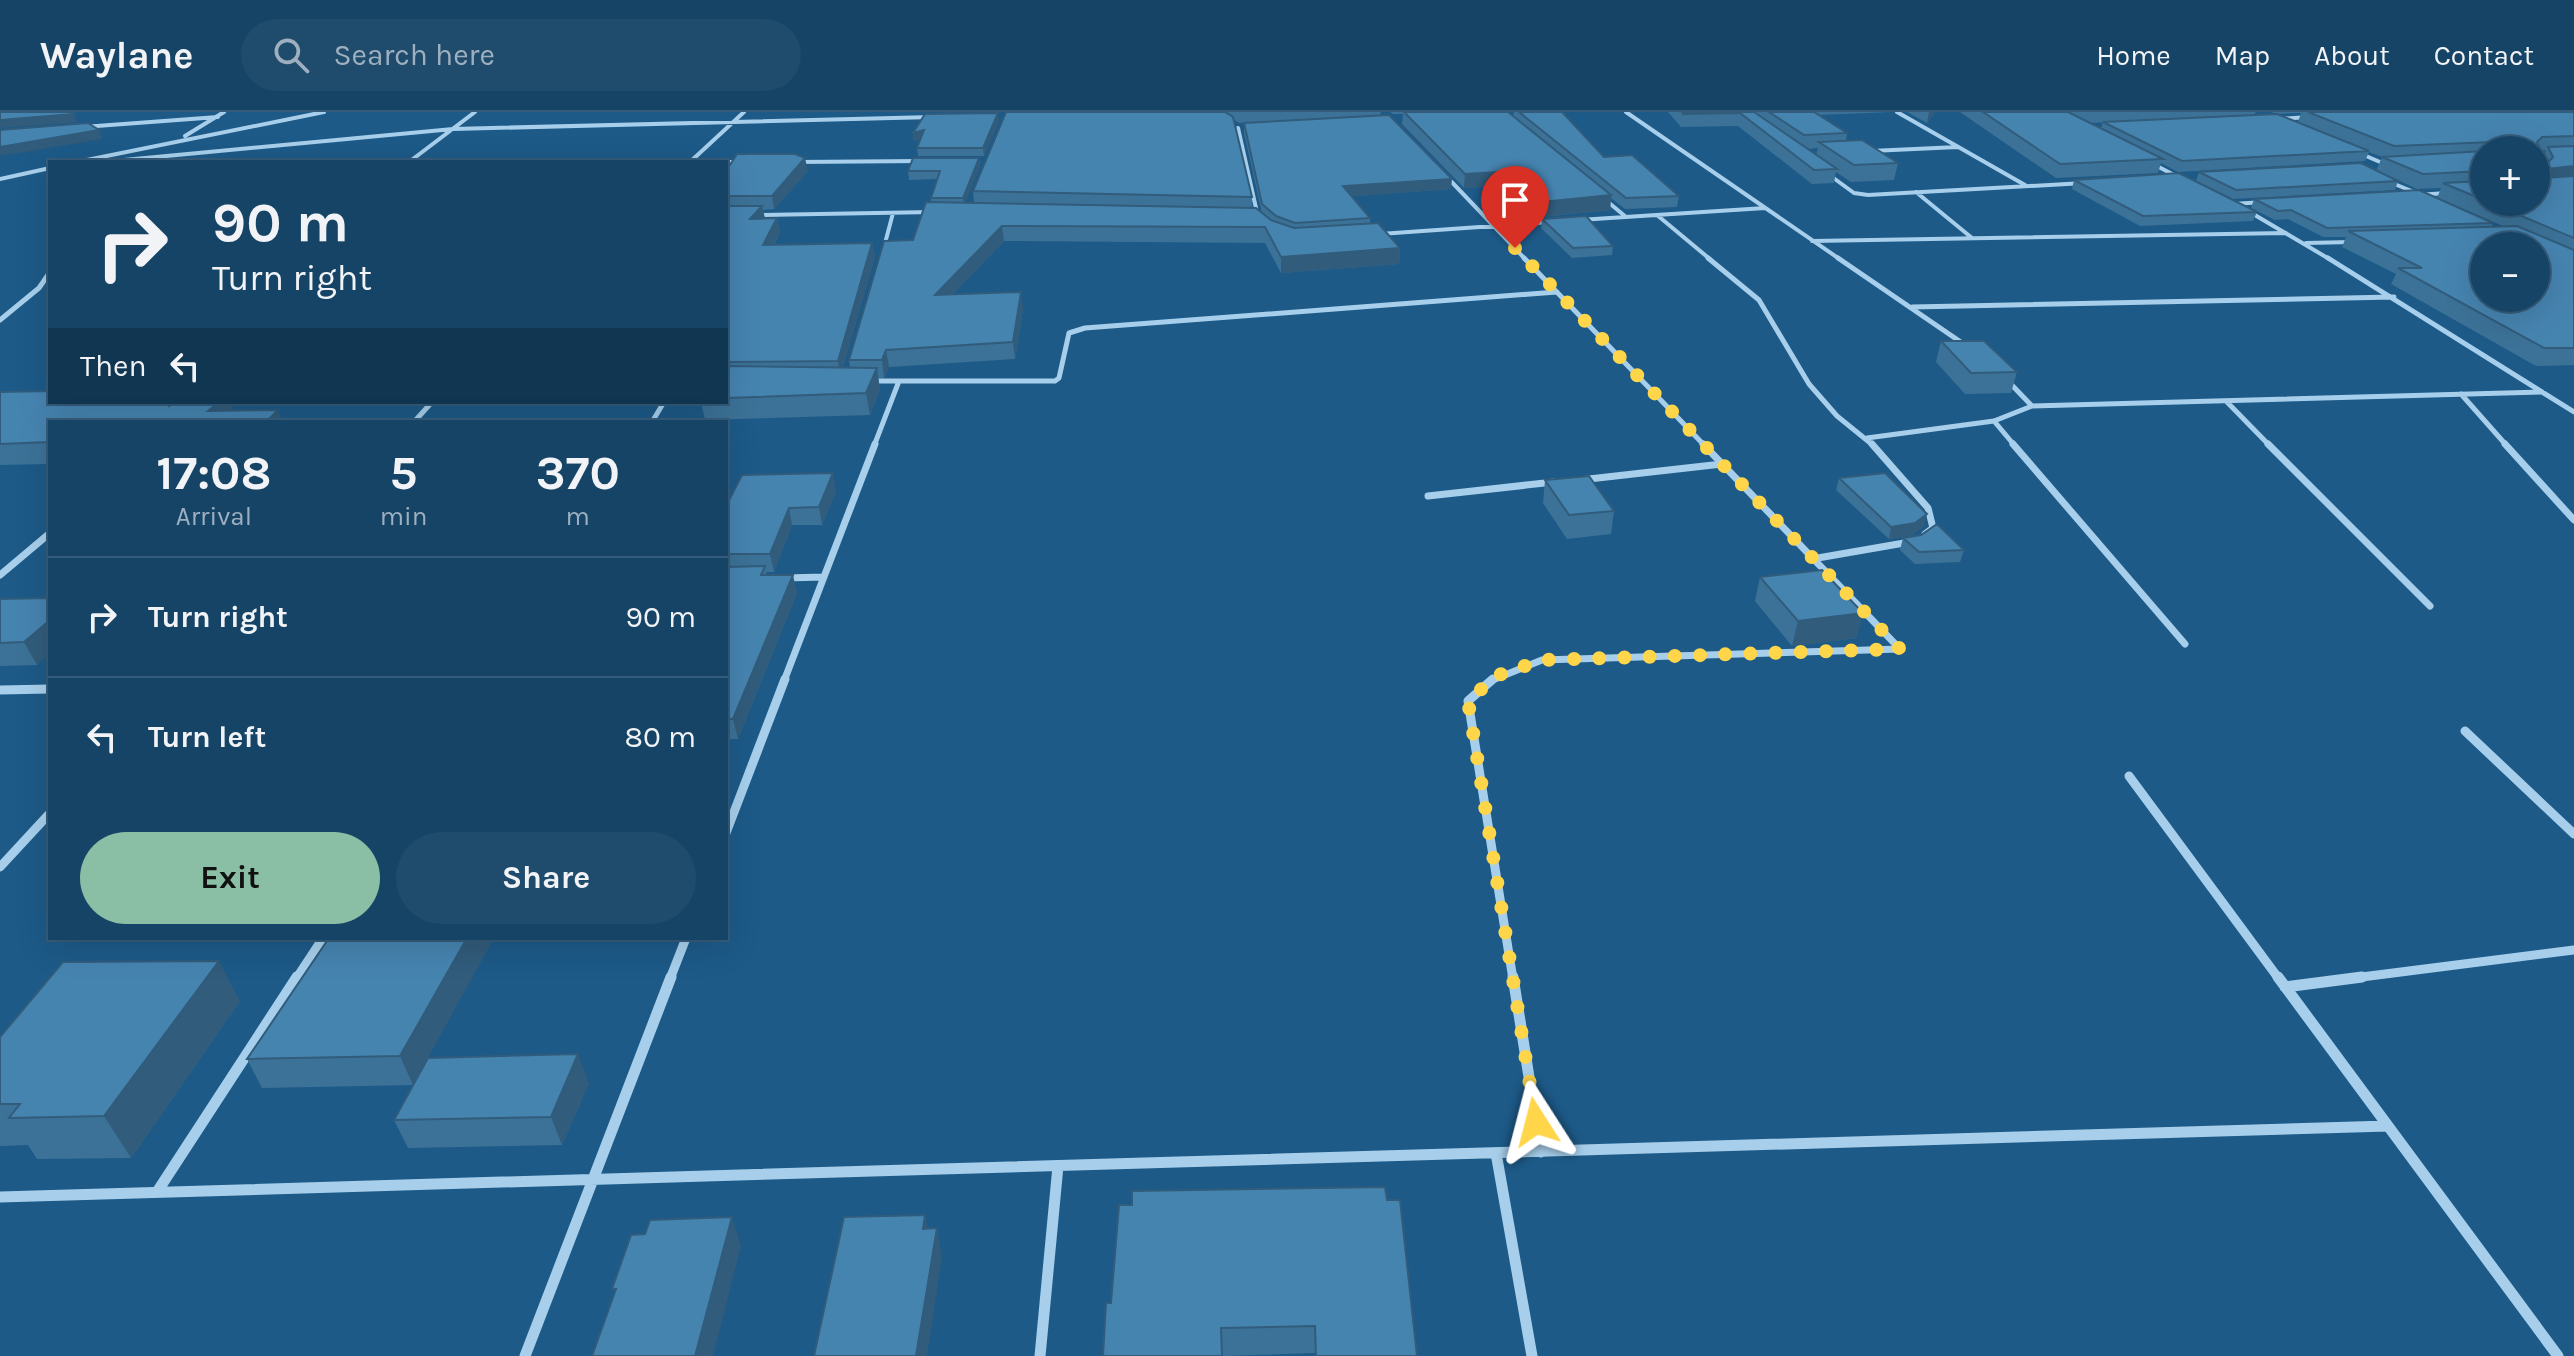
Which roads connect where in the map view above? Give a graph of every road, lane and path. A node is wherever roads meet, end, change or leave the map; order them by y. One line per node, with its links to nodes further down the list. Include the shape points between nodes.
1 (224, 112): 8 (street)
2 (324, 112): 19 (street)
3 (475, 112): 18 (street)
4 (744, 112): 11 (street)
5 (1626, 112): 54 (street)
6 (1897, 112): 20 (street)
7 (2266, 116): 12 (street)
8 (218, 117): 15 (street); 19 (street)
9 (942, 117): 11 (street)
10 (2318, 117): 12 (street)
11 (734, 119): 18 (street); 31 (street)
12 (2275, 119): 14 (street)
13 (1226, 120): 17 (street)
14 (2289, 125)
15 (78, 127)
16 (1253, 127): 17 (street)
17 (1238, 128): 61 (street)
18 (453, 129): 24 (street); 30 (street)
19 (180, 139): 24 (street); 27 (street)
20 (1958, 147): 22 (street); 44 (street)
21 (2347, 148): 36 (street, via 2390,166)
22 (1862, 151)
23 (2574, 154): 26 (street)
24 (143, 157): 28 (street); 29 (street)
25 (2138, 157): 42 (street, via 2181,178)
26 (2550, 159)
27 (86, 160)
28 (119, 160)
29 (138, 160)
30 (412, 160)
31 (692, 160)
32 (926, 161): 35 (street)
33 (728, 162): 34 (street)
34 (757, 162)
35 (787, 162)
36 (2368, 167)
37 (48, 168): 41 (street)
38 (1821, 170): 46 (street, via 1860,194)
39 (1442, 173): 65 (street)
40 (2382, 178): 49 (street)
41 (0, 179)
42 (2166, 179)
43 (2089, 183): 44 (street)
44 (2028, 186): 46 (street)
45 (1592, 189): 60 (street)
46 (1916, 192): 68 (street)
47 (2458, 192): 49 (street)
48 (2404, 195): 49 (street)
49 (2419, 195): 51 (street)
50 (2220, 197): 53 (street)
51 (2433, 200)
52 (2279, 201): 53 (street)
53 (2233, 204): 66 (street)
54 (1765, 208): 58 (street); 69 (street)
55 (937, 212): 56 (street)
56 (893, 213): 57 (street); 72 (street)
57 (741, 215)
58 (1657, 215): 60 (street); 92 (street, via 1759,300 1809,384 1837,416)
59 (1243, 217): 61 (street)
60 (1626, 217): 62 (street)
61 (1258, 218): 64 (street)
62 (1567, 221)
63 (1553, 222): 65 (street)
64 (1265, 225)
65 (1494, 226): 67 (street); 74 (street)
66 (2289, 233): 68 (street); 71 (street)
67 (1368, 235)
68 (1973, 238): 69 (street)
69 (1811, 241): 76 (street)
70 (2369, 241): 71 (street)
71 (2305, 243): 75 (street)
72 (880, 259)
73 (48, 275): 77 (street)
74 (1557, 292): 80 (street, via 1085,328 1069,333 1055,381); 93 (street)
75 (2395, 297): 76 (street); 82 (street)
76 (1910, 307): 78 (street)
77 (0, 320)
78 (1972, 350)
79 (2003, 377): 88 (street)
80 (899, 381): 81 (street); 99 (street)
81 (859, 382)
82 (2543, 392): 83 (street); 86 (street)
83 (2461, 394): 85 (street); 95 (street)
84 (2574, 400): 86 (street)
85 (2226, 401): 88 (street); 101 (street)
86 (2559, 401): 89 (street)
87 (430, 404): 90 (street)
88 (2032, 406): 91 (street)
89 (2574, 412)
90 (416, 420)
91 (1994, 421): 92 (street); 102 (street)
92 (1867, 438): 97 (street, via 1928,508 1933,528 1915,541)
93 (1722, 464): 94 (street); 97 (street)
94 (1428, 496)
95 (2574, 520)
96 (48, 535): 98 (street)
97 (1812, 559): 116 (street, via 1900,649 1542,660 1496,676 1468,701)
98 (0, 575)
99 (824, 577): 100 (street); 108 (street)
100 (768, 578)
101 (2430, 606)
102 (2185, 644)
103 (48, 689): 104 (street)
104 (0, 690)
105 (2465, 731): 109 (street)
106 (2129, 776): 114 (street)
107 (48, 815): 110 (street)
108 (728, 828)
109 (2574, 834)
110 (0, 867)
111 (322, 940): 120 (street)
112 (685, 940): 119 (street)
113 (2574, 950): 114 (street)
114 (2285, 987): 115 (street)
115 (2388, 1126): 116 (street); 125 (street)
116 (1541, 1152): 117 (street)
117 (1496, 1153): 118 (street); 124 (street)
118 (1058, 1166): 119 (street); 123 (street)
119 (593, 1180): 120 (street); 122 (street)
120 (157, 1192): 121 (street)
121 (0, 1197)
122 (525, 1356)
123 (1040, 1356)
124 (1532, 1356)
125 (2558, 1356)

